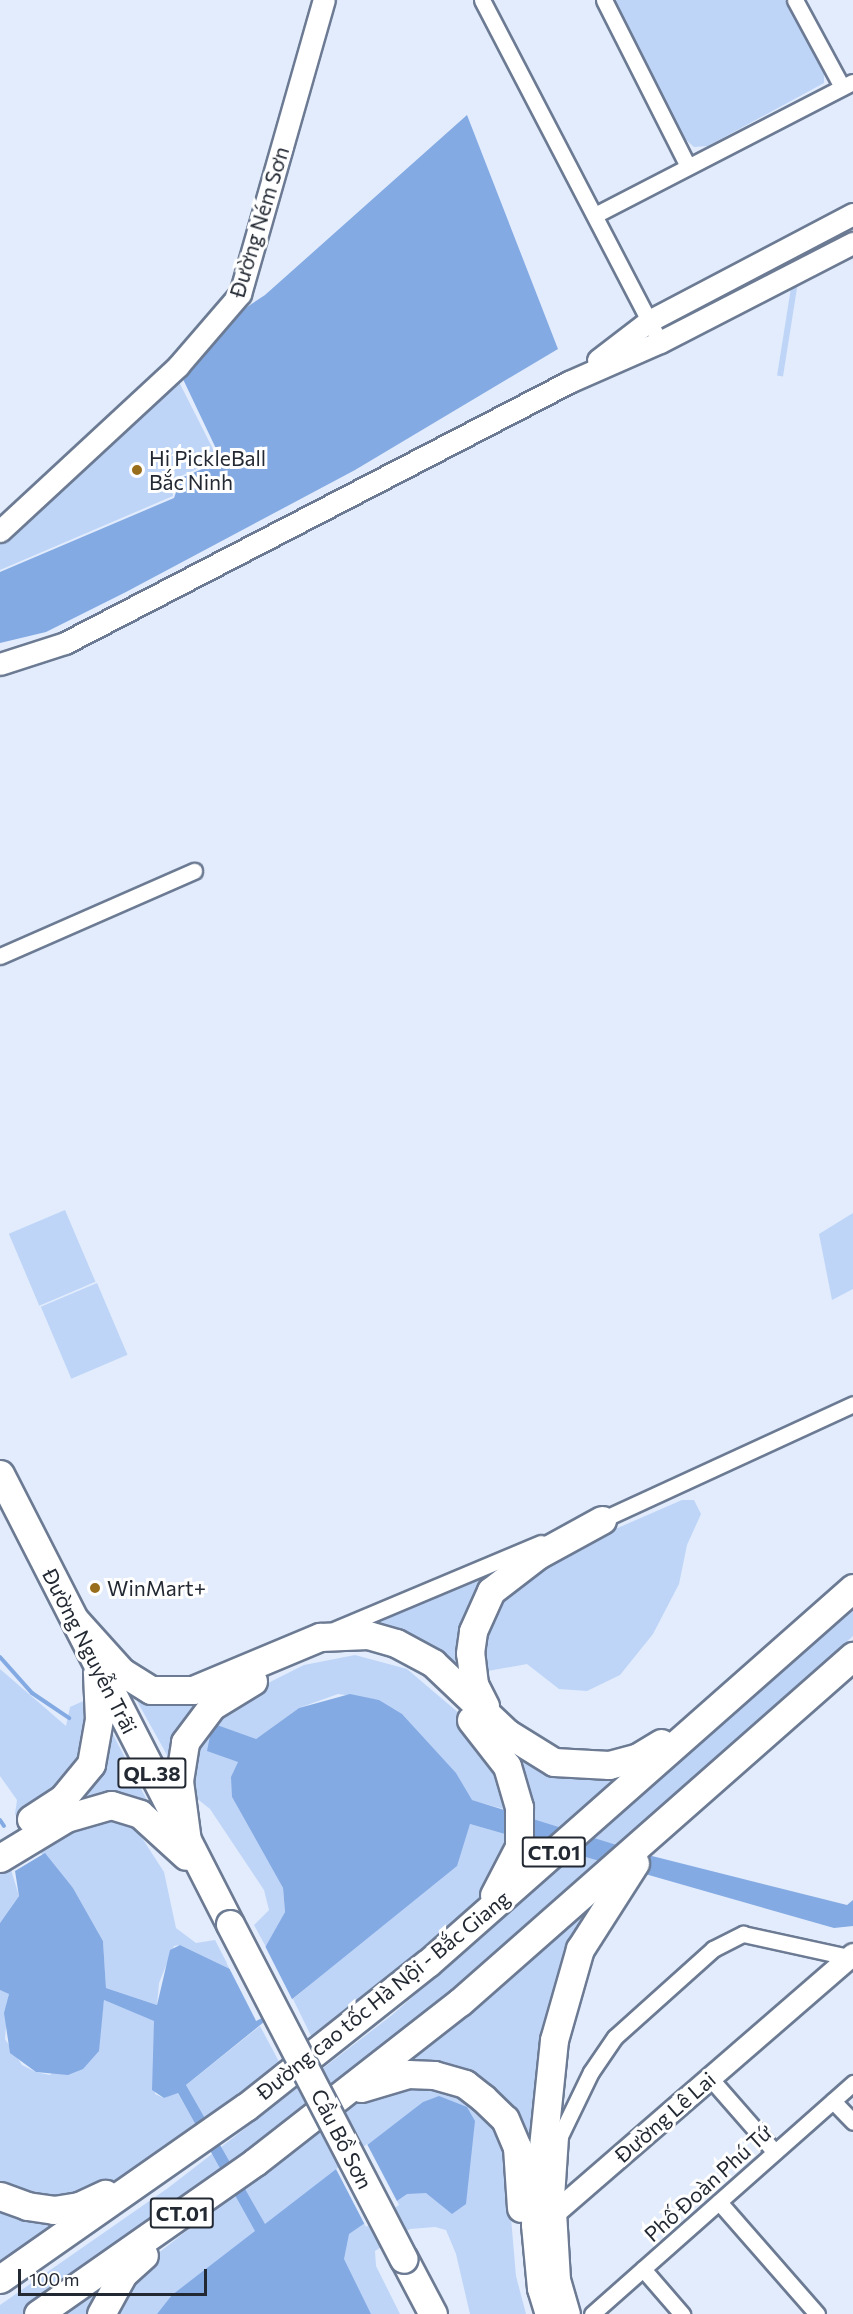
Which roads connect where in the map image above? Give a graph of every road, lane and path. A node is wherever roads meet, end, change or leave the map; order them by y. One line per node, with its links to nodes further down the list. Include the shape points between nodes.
1 (324, 0): 15 (main road, Đường Ném Sơn, via 240,294 178,366)
2 (482, 0): 7 (street)
3 (604, 0): 6 (street)
4 (795, 0): 5 (street)
5 (847, 85): 6 (street)
6 (688, 166): 7 (street)
7 (595, 214): 12 (street)
8 (853, 214): 9 (main road)
9 (816, 233): 11 (main road); 12 (main road)
10 (853, 243): 11 (main road)
11 (828, 256): 13 (main road)
12 (649, 321): 13 (street); 14 (main road)
13 (660, 342): 14 (main road)
14 (569, 382): 16 (main road, via 65,643)
15 (0, 531)
16 (0, 664)
17 (194, 871): 18 (street)
18 (0, 956)
19 (853, 1404): 21 (street)
20 (0, 1474): 24 (highway, Đường Nguyễn Trãi / QL.38)
21 (602, 1520): 25 (street); 29 (highway, via 528,1562 491,1591 473,1631 470,1653 474,1684)
22 (853, 1573): 29 (highway, via 651,1751 638,1758 609,1765 565,1765 522,1746)
23 (853, 1588): 36 (highway, Đường cao tốc Hà Nội - Bắc Giang / CT.01, via 428,1963)
24 (76, 1621): 25 (highway, via 130,1678 151,1690 174,1692 193,1690); 27 (highway, Đường Nguyễn Trãi / QL.38)
25 (320, 1636): 29 (highway, via 368,1635 408,1648 445,1672)
26 (853, 1656): 28 (highway, CT.01)
27 (97, 1666): 30 (highway, via 97,1742 86,1772 63,1798); 31 (highway, Đường Nguyễn Trãi / QL.38)
28 (830, 1676): 41 (highway, CT.01, via 460,2002); 54 (highway, via 788,1727 633,1865 580,1949 554,2040 535,2224 541,2289)
29 (491, 1718)
30 (0, 1839)
31 (187, 1841): 33 (highway, Đường Nguyễn Trãi / QL.38); 36 (highway, via 179,1770 194,1726 232,1692 301,1658 327,1652 376,1651 416,1668 473,1721 507,1766 516,1794 520,1833 514,1861 497,1890)
32 (0, 1858): 33 (highway, via 66,1818 111,1806 140,1814)
33 (205, 1876): 34 (highway, Đường Nguyễn Trãi / QL.38)
34 (230, 1924): 52 (highway, Cầu Bồ Sơn, bridge)
35 (852, 1956): 37 (main road, Đường Lê Lai); 47 (street, via 744,1934 712,1949 615,2037 591,2072 560,2136)
36 (322, 2046): 40 (highway, Đường cao tốc Hà Nội - Bắc Giang / CT.01)
37 (710, 2078): 43 (street); 47 (main road, Đường Lê Lai)
38 (853, 2083): 39 (street, Phố Đoàn Phú Tứ)
39 (833, 2101): 42 (street); 43 (street, Phố Đoàn Phú Tứ)
40 (246, 2107): 45 (highway, via 111,2191 79,2206 46,2210); 49 (highway, Đường cao tốc Hà Nội - Bắc Giang / CT.01)
41 (323, 2109): 44 (highway, CT.01); 53 (highway, via 364,2086 408,2074 465,2084 505,2119 517,2146 525,2273)
42 (853, 2122)
43 (774, 2151): 46 (street, Phố Đoàn Phú Tứ)
44 (255, 2162): 50 (highway, CT.01); 51 (highway, via 123,2274)
45 (0, 2196)
46 (719, 2202): 48 (street, Phố Đoàn Phú Tứ); 58 (street)
47 (555, 2212): 55 (main road, via 559,2279)
48 (643, 2269): 56 (street, Phố Đoàn Phú Tứ); 57 (street)
49 (0, 2280)
50 (38, 2314)
51 (101, 2314)
52 (433, 2314)
53 (534, 2314)
54 (549, 2314)
55 (569, 2314)
56 (592, 2314)
57 (682, 2314)
58 (817, 2314)

